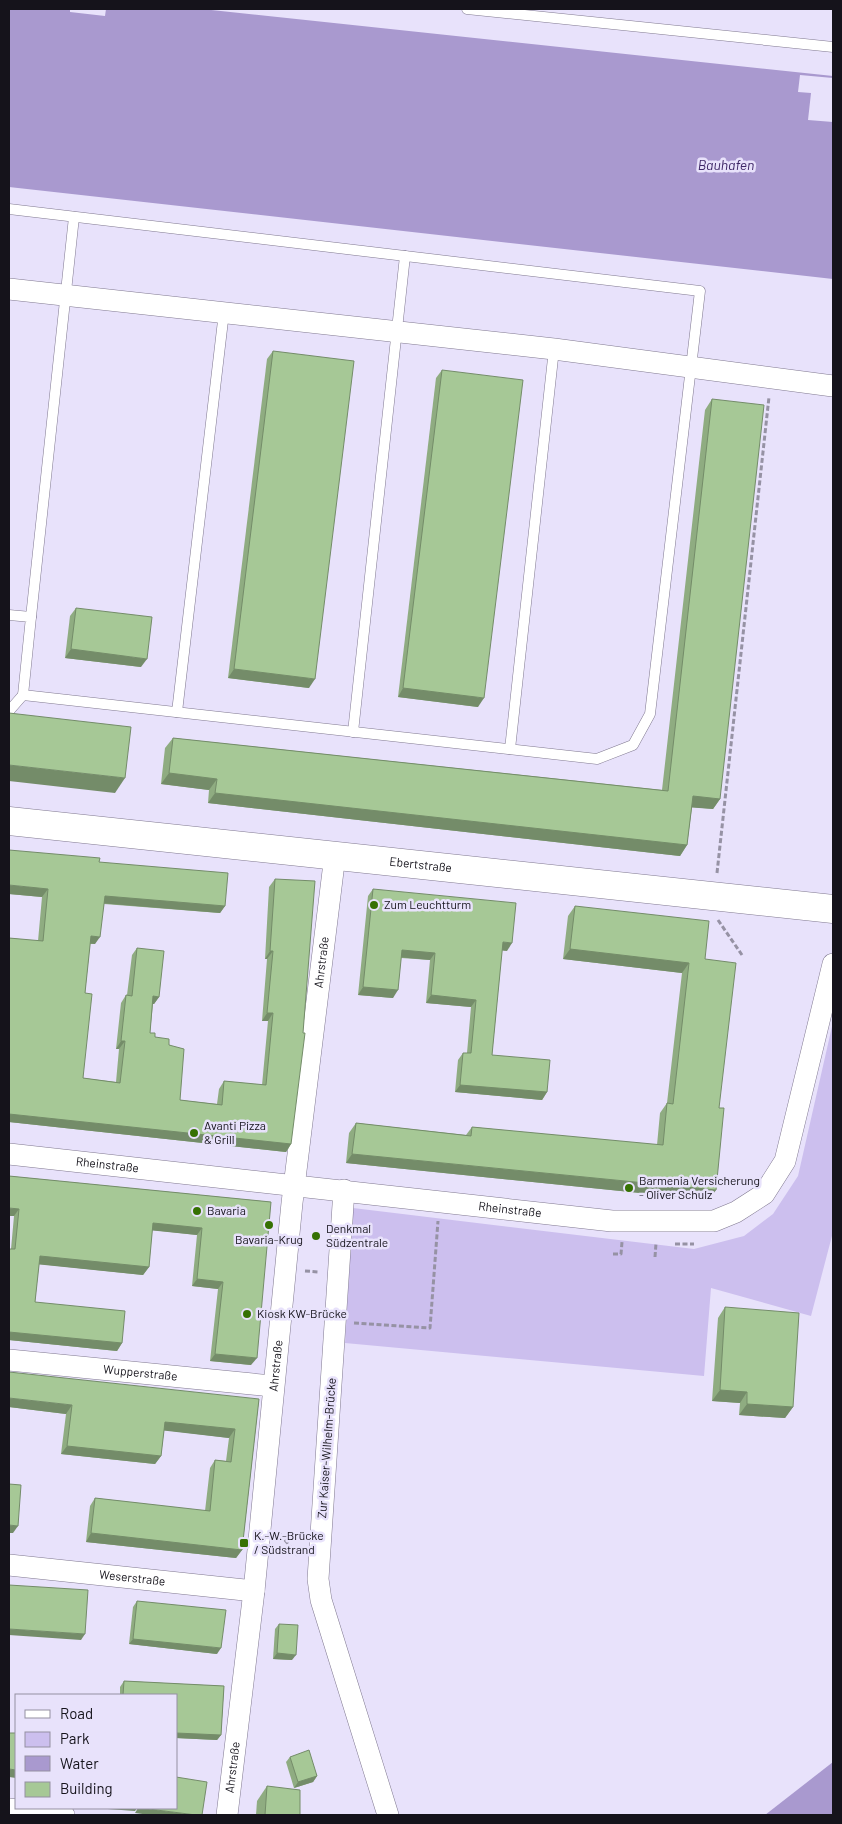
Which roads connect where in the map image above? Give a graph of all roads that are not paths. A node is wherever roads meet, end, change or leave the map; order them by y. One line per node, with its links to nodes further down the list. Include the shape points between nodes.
1 (468, 9): 2 (lane)
2 (833, 47)
3 (9, 209): 4 (lane)
4 (74, 217): 5 (lane); 7 (lane)
5 (405, 256): 9 (lane); 11 (lane, via 700,291)
6 (9, 289): 7 (street)
7 (66, 295): 8 (street); 14 (lane)
8 (224, 312): 9 (street); 17 (lane)
9 (396, 331): 10 (street); 18 (lane)
10 (554, 349): 11 (street); 19 (lane)
11 (691, 365): 12 (street); 19 (lane, via 650,714 633,745 596,759)
12 (833, 386)
13 (9, 615): 14 (lane)
14 (31, 617): 15 (lane)
15 (23, 695): 16 (lane); 17 (lane)
16 (9, 712)
17 (177, 712): 18 (lane)
18 (353, 732): 19 (lane)
19 (510, 749)
20 (9, 821): 21 (street, Ebertstraße)
21 (335, 855): 22 (street, Ebertstraße, via 716,908); 25 (street, Ahrstraße)
22 (833, 909)
23 (833, 964): 26 (street, Rheinstraße, via 785,1161 764,1194 736,1212 714,1221 612,1221)
24 (9, 1154): 25 (street, Rheinstraße)
25 (294, 1186): 26 (street, Rheinstraße); 28 (street, Ahrstraße)
26 (344, 1190): 34 (street, Zur Kaiser-Wilhelm-Brücke, via 318,1579 321,1600)
27 (9, 1360): 28 (street, Wupperstraße)
28 (272, 1386): 30 (street, Ahrstraße)
29 (9, 1565): 30 (street, Weserstraße)
30 (254, 1591): 33 (street, Ahrstraße)
31 (9, 1809): 32 (street)
32 (64, 1815)
33 (227, 1815)
34 (388, 1815)

